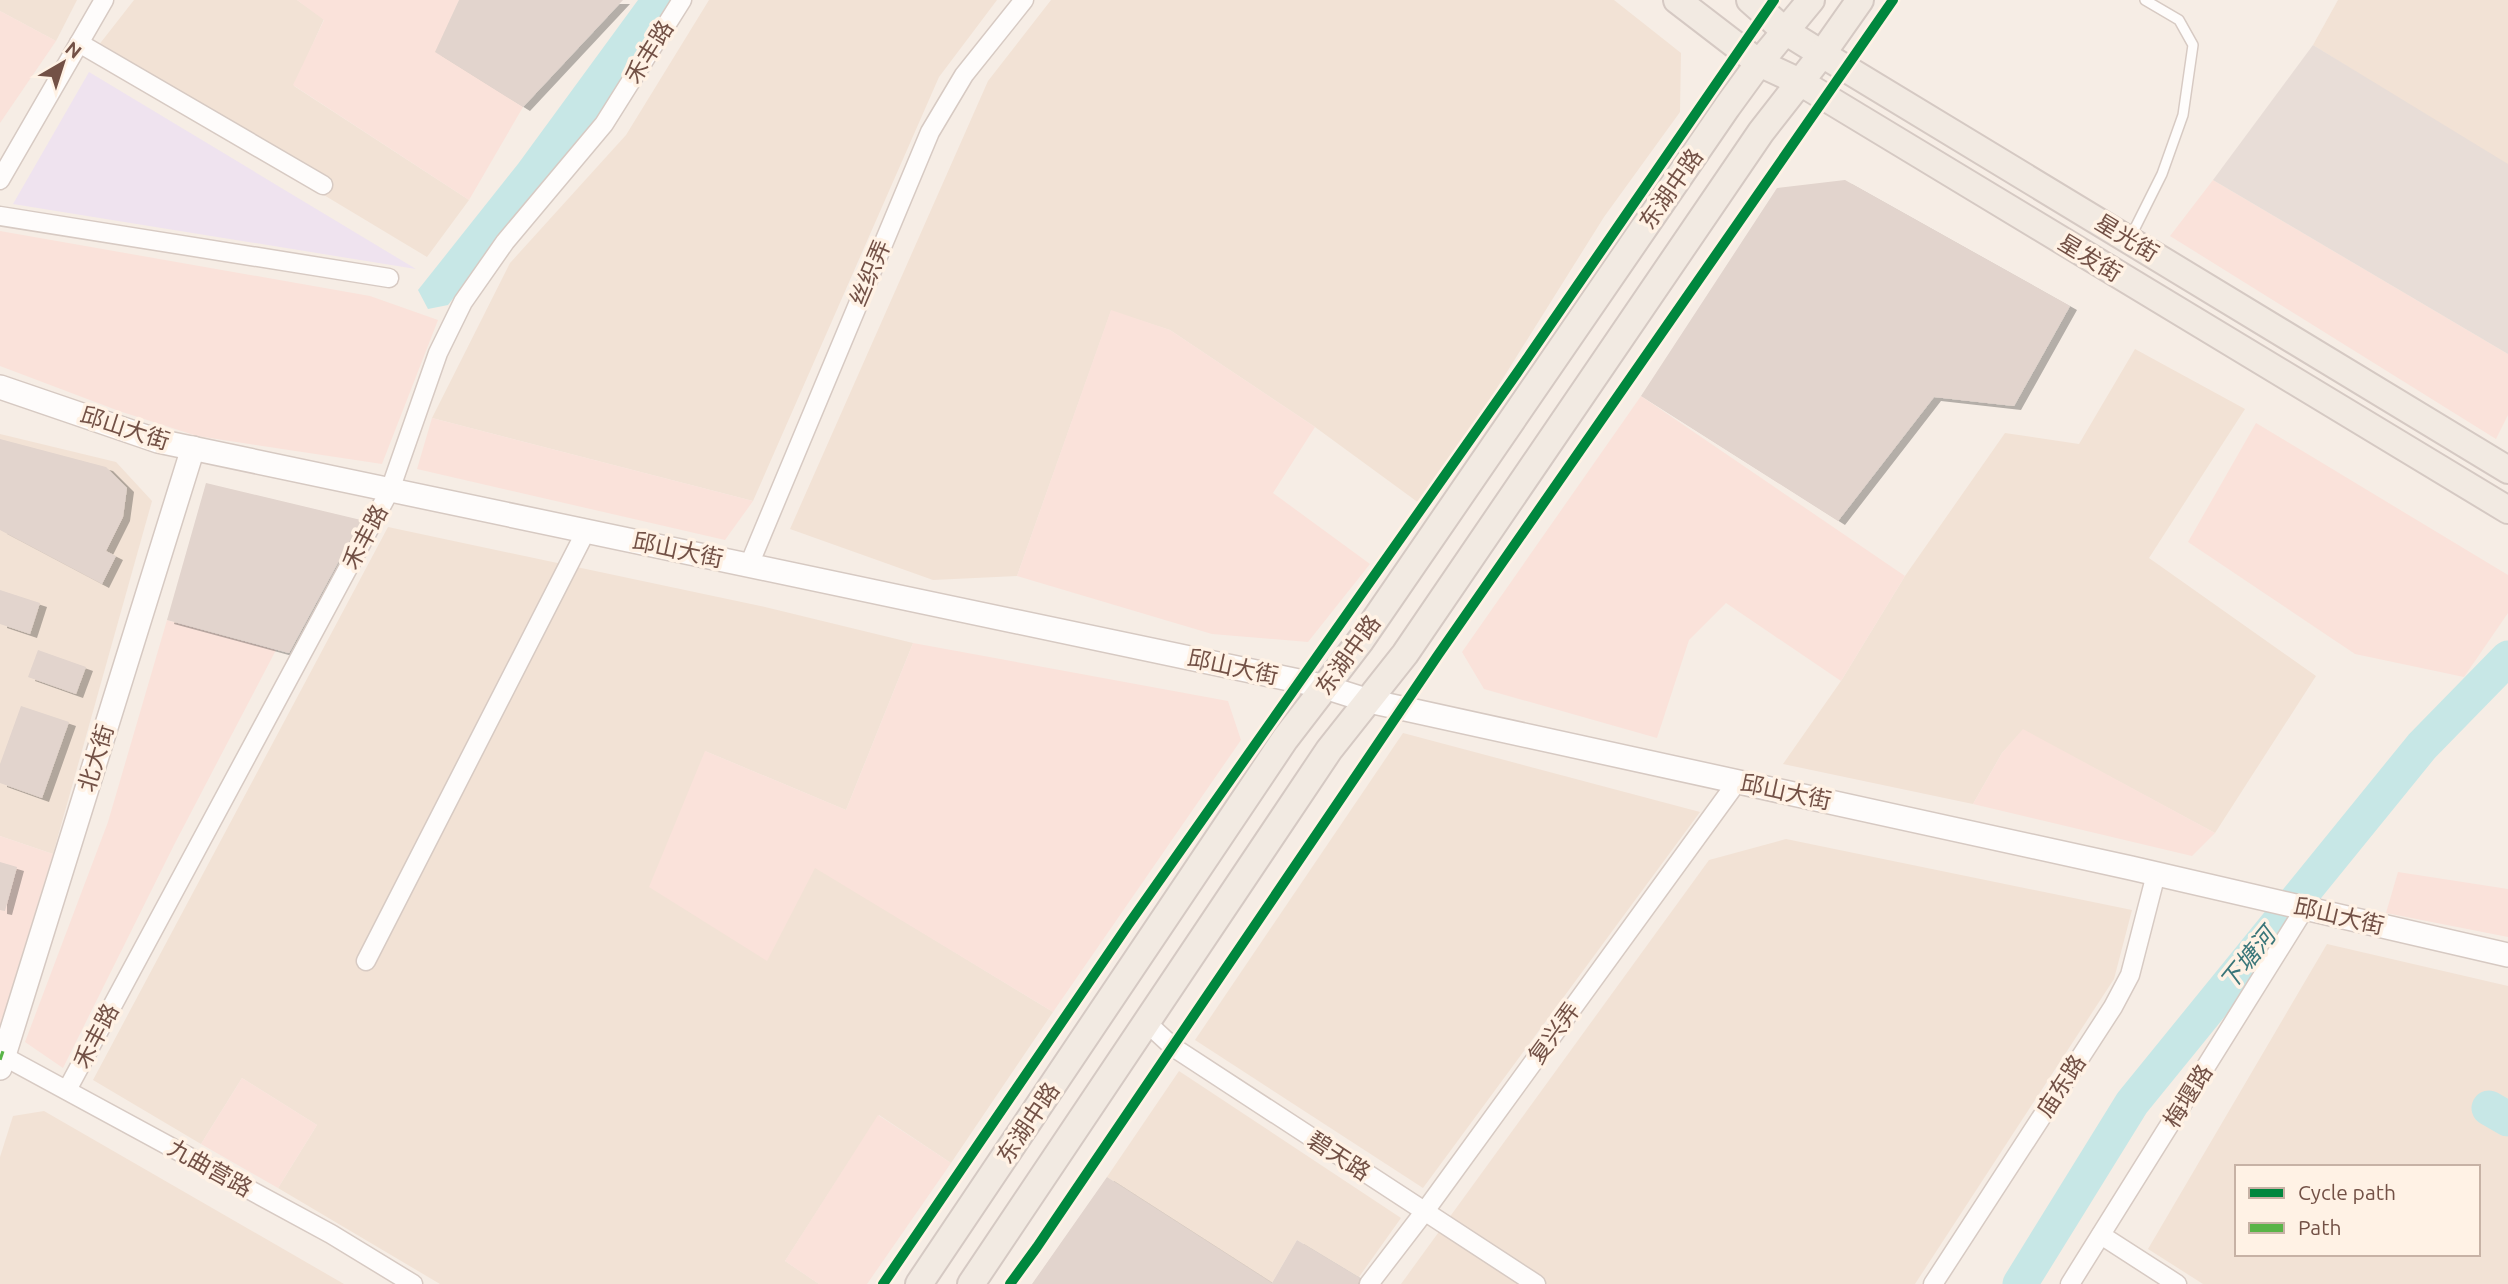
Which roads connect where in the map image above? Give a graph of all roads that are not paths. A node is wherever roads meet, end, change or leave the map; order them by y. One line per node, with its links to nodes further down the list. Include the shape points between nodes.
1 (104, 0): 10 (street)
2 (682, 0): 22 (street, 禾丰路, via 604,124 505,242 463,302 438,353)
3 (1024, 0): 25 (street, 丝织弄, via 964,75 930,132)
4 (1677, 0): 12 (main road, 星发街)
5 (1750, 0): 9 (main road, 星光街)
6 (1811, 0): 9 (main road, 东湖中路)
7 (1860, 0): 11 (main road, 东湖中路)
8 (2145, 0): 17 (lane, via 2179,19 2193,45 2183,115 2162,174)
9 (1785, 31): 11 (main road, 星光街); 12 (main road, 东湖中路)
10 (79, 43): 14 (street); 15 (street)
11 (1822, 54): 13 (main road, 东湖中路); 17 (main road, 星光街)
12 (1759, 63): 13 (main road, 星发街); 26 (main road, 东湖中路, via 1361,640)
13 (1800, 82): 23 (main road, 星发街); 27 (main road, 东湖中路)
14 (0, 180)
15 (323, 185)
16 (0, 216): 18 (street)
17 (2129, 239): 21 (main road, 星光街)
18 (389, 278)
19 (0, 387): 20 (main road, 邱山大街)
20 (193, 448): 22 (main road, 邱山大街); 34 (main road, 北大街)
21 (2508, 470)
22 (390, 489): 24 (main road, 邱山大街); 35 (street, 禾丰路)
23 (2508, 510)
24 (586, 531): 25 (main road, 邱山大街); 32 (street)
25 (749, 565): 26 (main road, 邱山大街)
26 (1319, 685): 27 (main road, 邱山大街); 39 (main road, 东湖中路)
27 (1369, 701): 28 (main road, 邱山大街); 33 (main road, 东湖中路, via 1329,750)
28 (1737, 782): 29 (main road, 邱山大街); 36 (street, 复兴弄)
29 (2156, 874): 30 (main road, 邱山大街); 43 (street, 庙东路, via 2130,975)
30 (2304, 908): 31 (main road, 邱山大街); 37 (street, 梅堰路)
31 (2508, 955)
32 (366, 961)
33 (1146, 1023): 36 (street, 碧天路, via 1172,1047); 40 (main road, 东湖中路)
34 (2, 1062): 35 (street, 九曲营路)
35 (67, 1090): 38 (street, 九曲营路, via 331,1234)
36 (1425, 1211): 41 (street, 复兴弄); 42 (street, 碧天路)
37 (2101, 1235): 44 (street, 梅堰路); 45 (street)
38 (413, 1284)
39 (919, 1284)
40 (971, 1284)
41 (1369, 1284)
42 (1536, 1284)
43 (1933, 1284)
44 (2070, 1284)
45 (2177, 1284)

